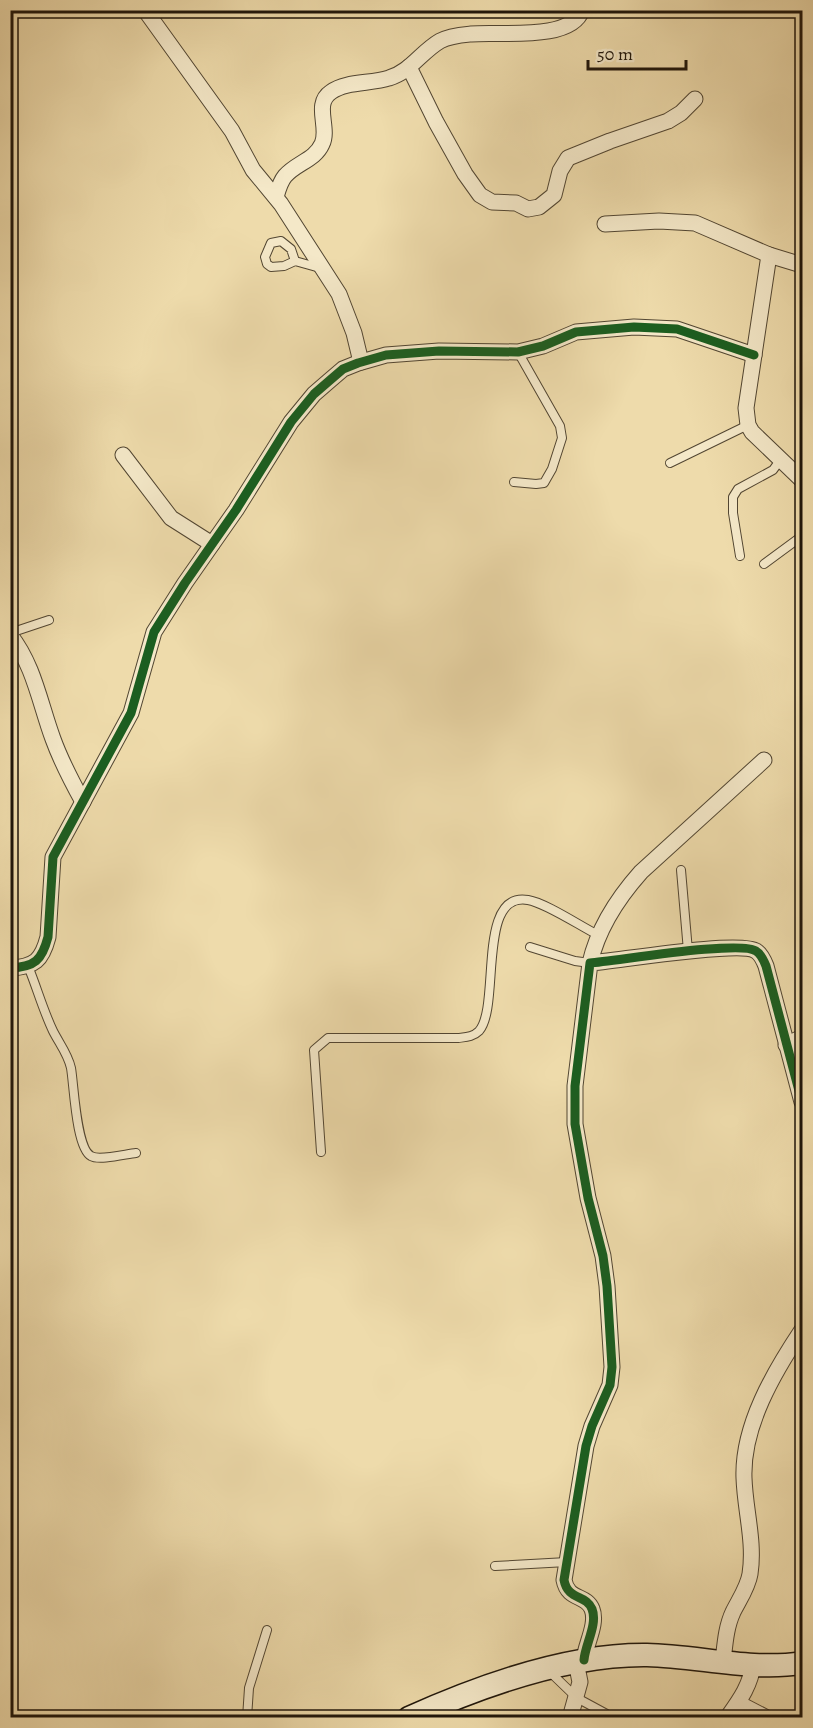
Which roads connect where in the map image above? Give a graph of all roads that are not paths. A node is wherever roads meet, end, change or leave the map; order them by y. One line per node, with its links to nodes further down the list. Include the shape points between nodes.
1 (145, 10): 5 (street, via 232,131 253,170)
2 (582, 10): 3 (street, via 573,24 556,30 473,33 441,40)
3 (409, 67): 4 (street, via 436,122 480,195 492,202 516,203 528,209 539,207 554,195 568,158 669,121); 5 (street, via 391,78 331,92 322,106 324,141 311,158 285,176)
4 (695, 99)
5 (276, 197): 10 (street)
6 (605, 224): 7 (street, via 696,223)
7 (769, 255): 9 (street); 12 (street)
8 (295, 261): 10 (lane)
9 (802, 265)
10 (322, 268): 13 (street, via 342,300)
11 (518, 352): 12 (street, via 576,332 634,327 677,329); 13 (street, via 439,351); 19 (lane, via 556,417 562,438 544,483)
12 (754, 355): 14 (street, via 746,408)
13 (361, 362): 21 (street, via 343,369 314,394 291,422)
14 (748, 425): 16 (street); 17 (lane)
15 (123, 455): 21 (street, via 171,518)
16 (781, 459): 18 (street); 22 (lane, via 773,470 738,489 733,497)
17 (670, 463)
18 (802, 480)
19 (514, 482)
20 (802, 536): 23 (lane)
21 (212, 544): 27 (street, via 154,632 131,713)
22 (740, 556)
23 (764, 564)
24 (49, 620): 25 (lane)
25 (10, 634): 27 (street, via 20,647 53,740)
26 (764, 760): 29 (street, via 641,872)
27 (83, 802): 33 (street, via 53,857 48,937 42,955)
28 (681, 870): 31 (lane)
29 (598, 935): 32 (street); 38 (lane, via 535,902 516,900 503,908 496,929 486,1011 478,1032 458,1038 328,1038 314,1050)
30 (530, 947): 32 (lane)
31 (688, 951): 32 (street); 36 (street, via 739,947 756,951 766,966)
32 (590, 963): 41 (street, via 575,1086 575,1124 603,1256 612,1367 586,1446)
33 (28, 966): 34 (street); 39 (lane, via 52,1029 68,1056 86,1151 90,1156 103,1158)
34 (10, 968)
35 (802, 1037): 36 (street)
36 (786, 1045): 37 (street)
37 (802, 1102)
38 (321, 1152)
39 (136, 1153)
40 (802, 1330): 45 (street, via 766,1391 745,1456 743,1476 752,1563 750,1577 728,1626)
41 (567, 1562): 42 (lane); 44 (street, via 566,1588 592,1608 594,1617)
42 (495, 1566)
43 (267, 1630): 51 (lane, via 249,1688)
44 (580, 1661): 45 (main road, via 645,1655); 48 (main road); 49 (street)
45 (723, 1661): 47 (main road)
46 (802, 1663): 47 (main road)
47 (753, 1664): 50 (street, via 751,1679)
48 (547, 1668): 49 (lane); 52 (main road)
49 (577, 1698): 53 (street); 54 (lane)
50 (738, 1703): 55 (street); 56 (street)
51 (247, 1718)
52 (409, 1718)
53 (570, 1718)
54 (614, 1718)
55 (727, 1718)
56 (767, 1718)

